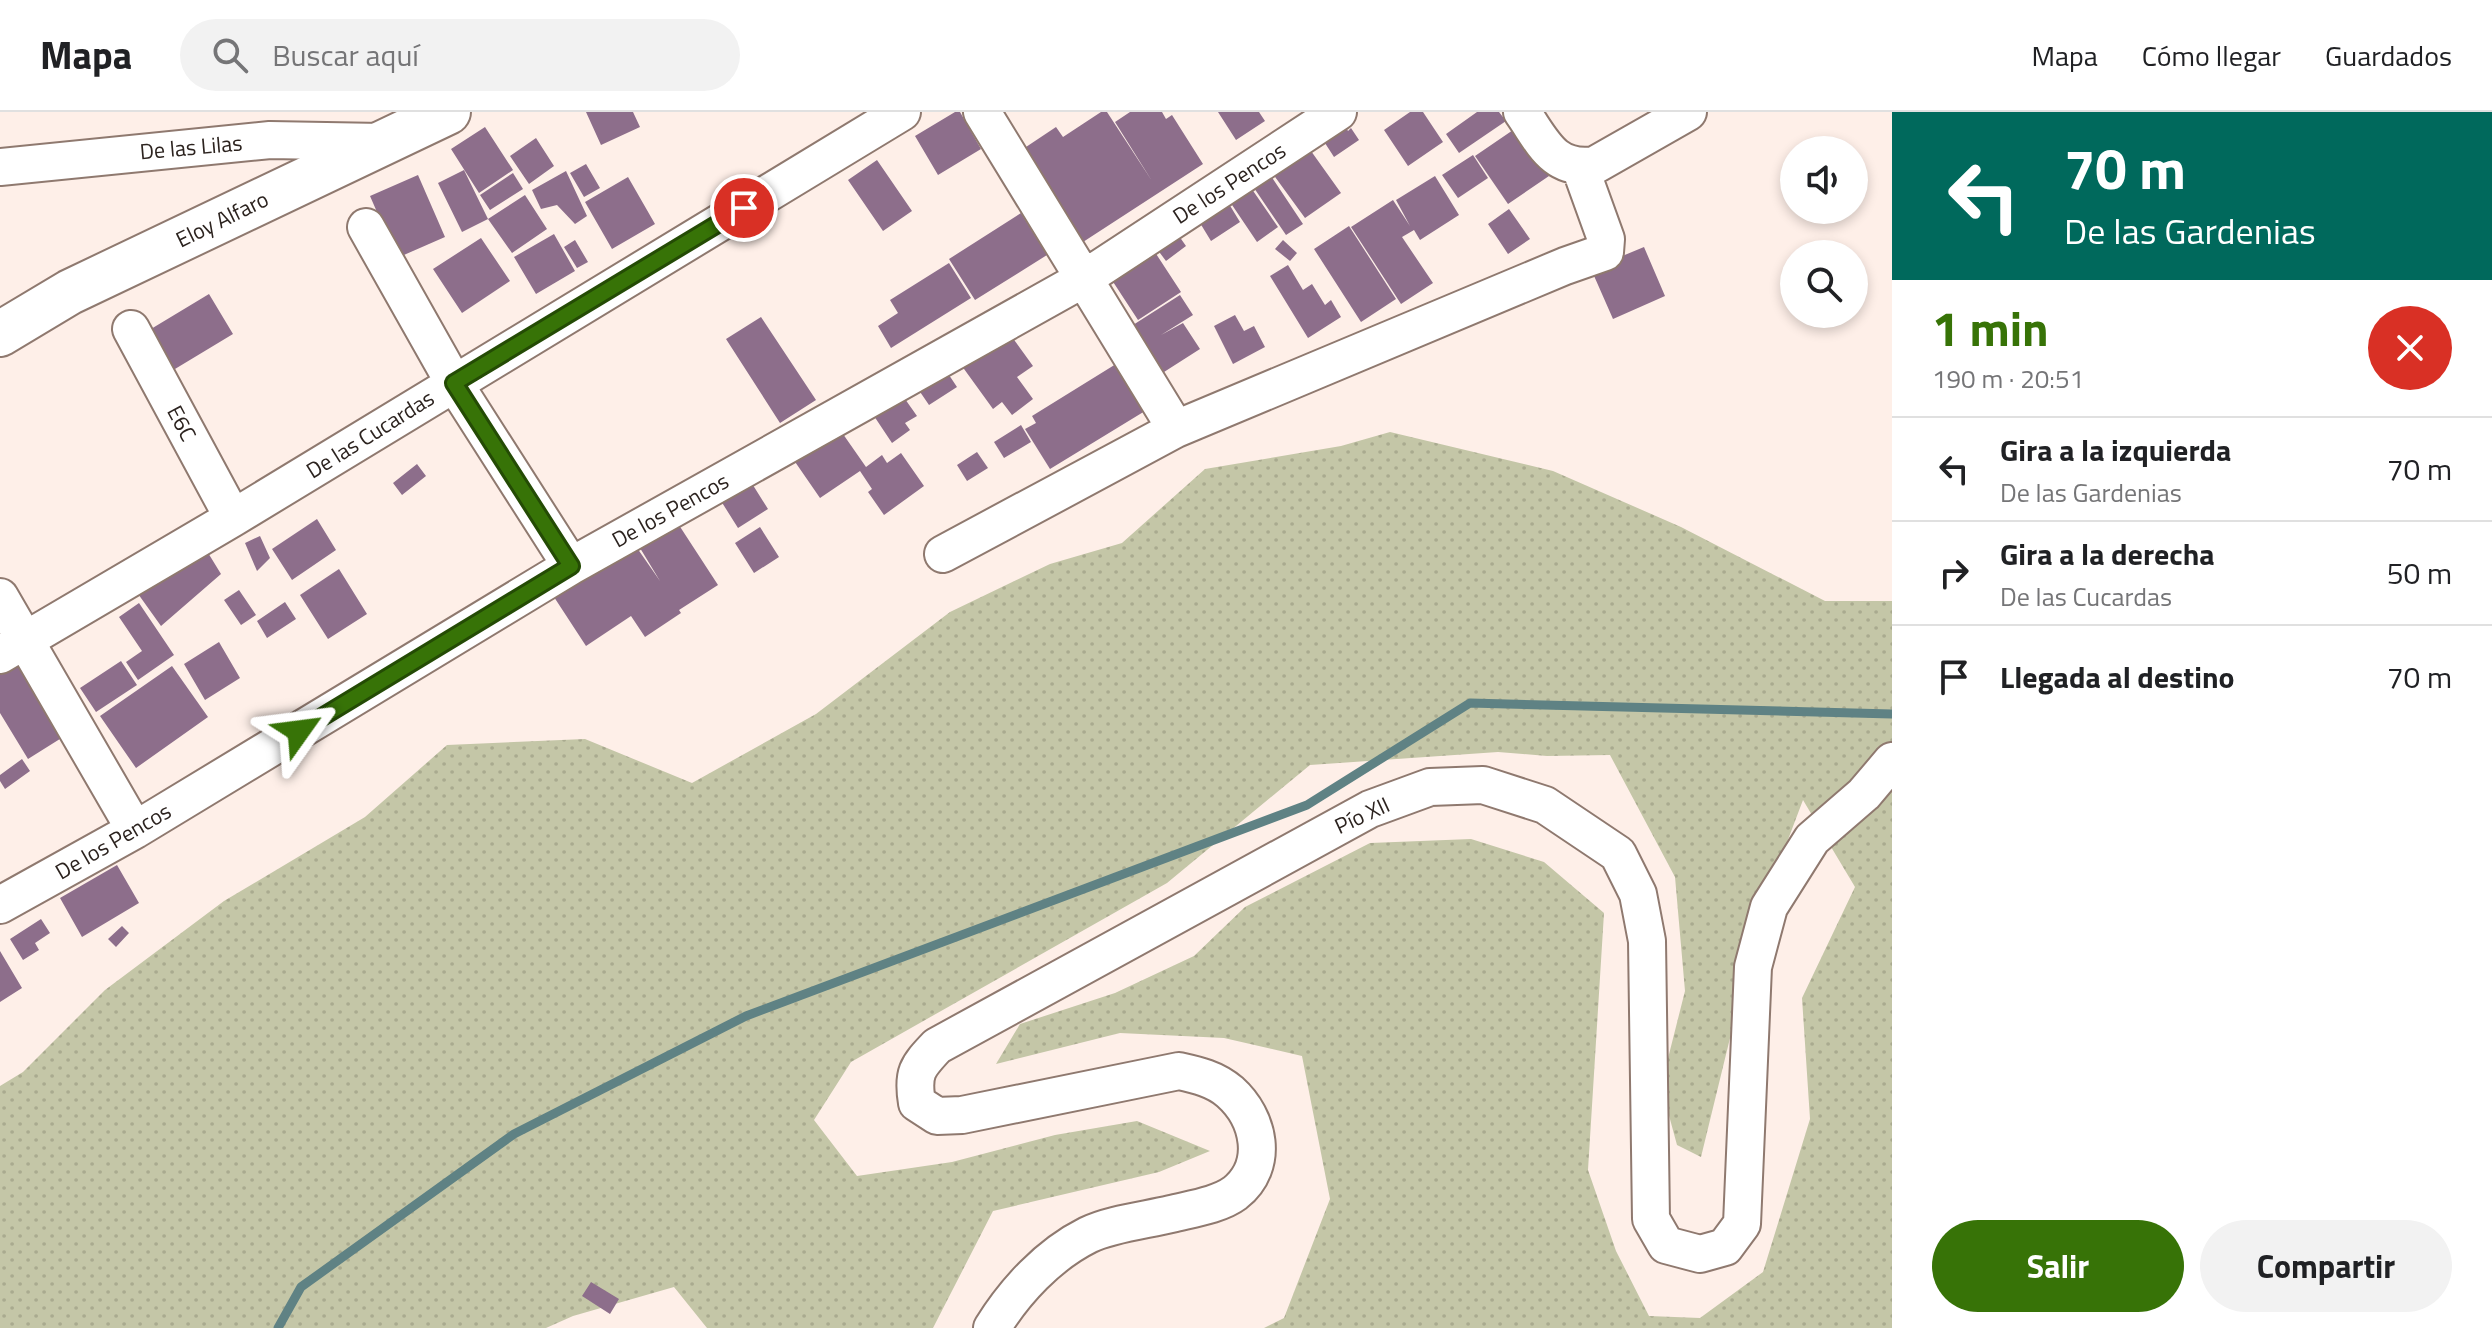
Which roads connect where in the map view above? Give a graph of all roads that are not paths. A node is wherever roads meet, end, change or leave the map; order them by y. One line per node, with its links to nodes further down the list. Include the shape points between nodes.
1 (448, 112): 7 (street, Eloy Alfaro)
2 (902, 112): 14 (street, De las Cucardas)
3 (982, 112): 11 (street)
4 (1338, 112): 11 (street, De los Pencos)
5 (1522, 112): 9 (street, via 1549,151)
6 (1688, 112): 9 (street, via 1595,165)
7 (382, 142): 8 (street, De las Lilas, via 270,140); 13 (street, Eloy Alfaro, via 70,292)
8 (0, 167)
9 (1580, 167): 15 (street, via 1606,239 1605,252)
10 (366, 227): 14 (street)
11 (1085, 278): 15 (street); 18 (street, De los Pencos)
12 (131, 329): 16 (street, E6C)
13 (0, 334)
14 (454, 383): 16 (street, De las Cucardas); 18 (street)
15 (1176, 429): 17 (street)
16 (233, 518): 20 (street, De las Cucardas)
17 (943, 554)
18 (571, 566): 22 (street, De los Pencos)
19 (0, 597): 20 (street)
20 (12, 648): 22 (street)
21 (1892, 761): 24 (street, Pío XII, via 1864,794 1812,839 1769,907 1753,967 1742,1224 1725,1247 1700,1254 1666,1245 1651,1219 1647,941 1638,894 1618,854 1545,805 1483,785 1430,787 1356,816 937,1046 918,1066 917,1103 937,1116 1179,1071 1206,1077 1229,1091 1250,1116 1259,1148 1251,1173 1234,1193 1207,1205 1089,1235 1042,1266)
22 (135, 830): 23 (street, De los Pencos)
23 (0, 905)
24 (992, 1328)

